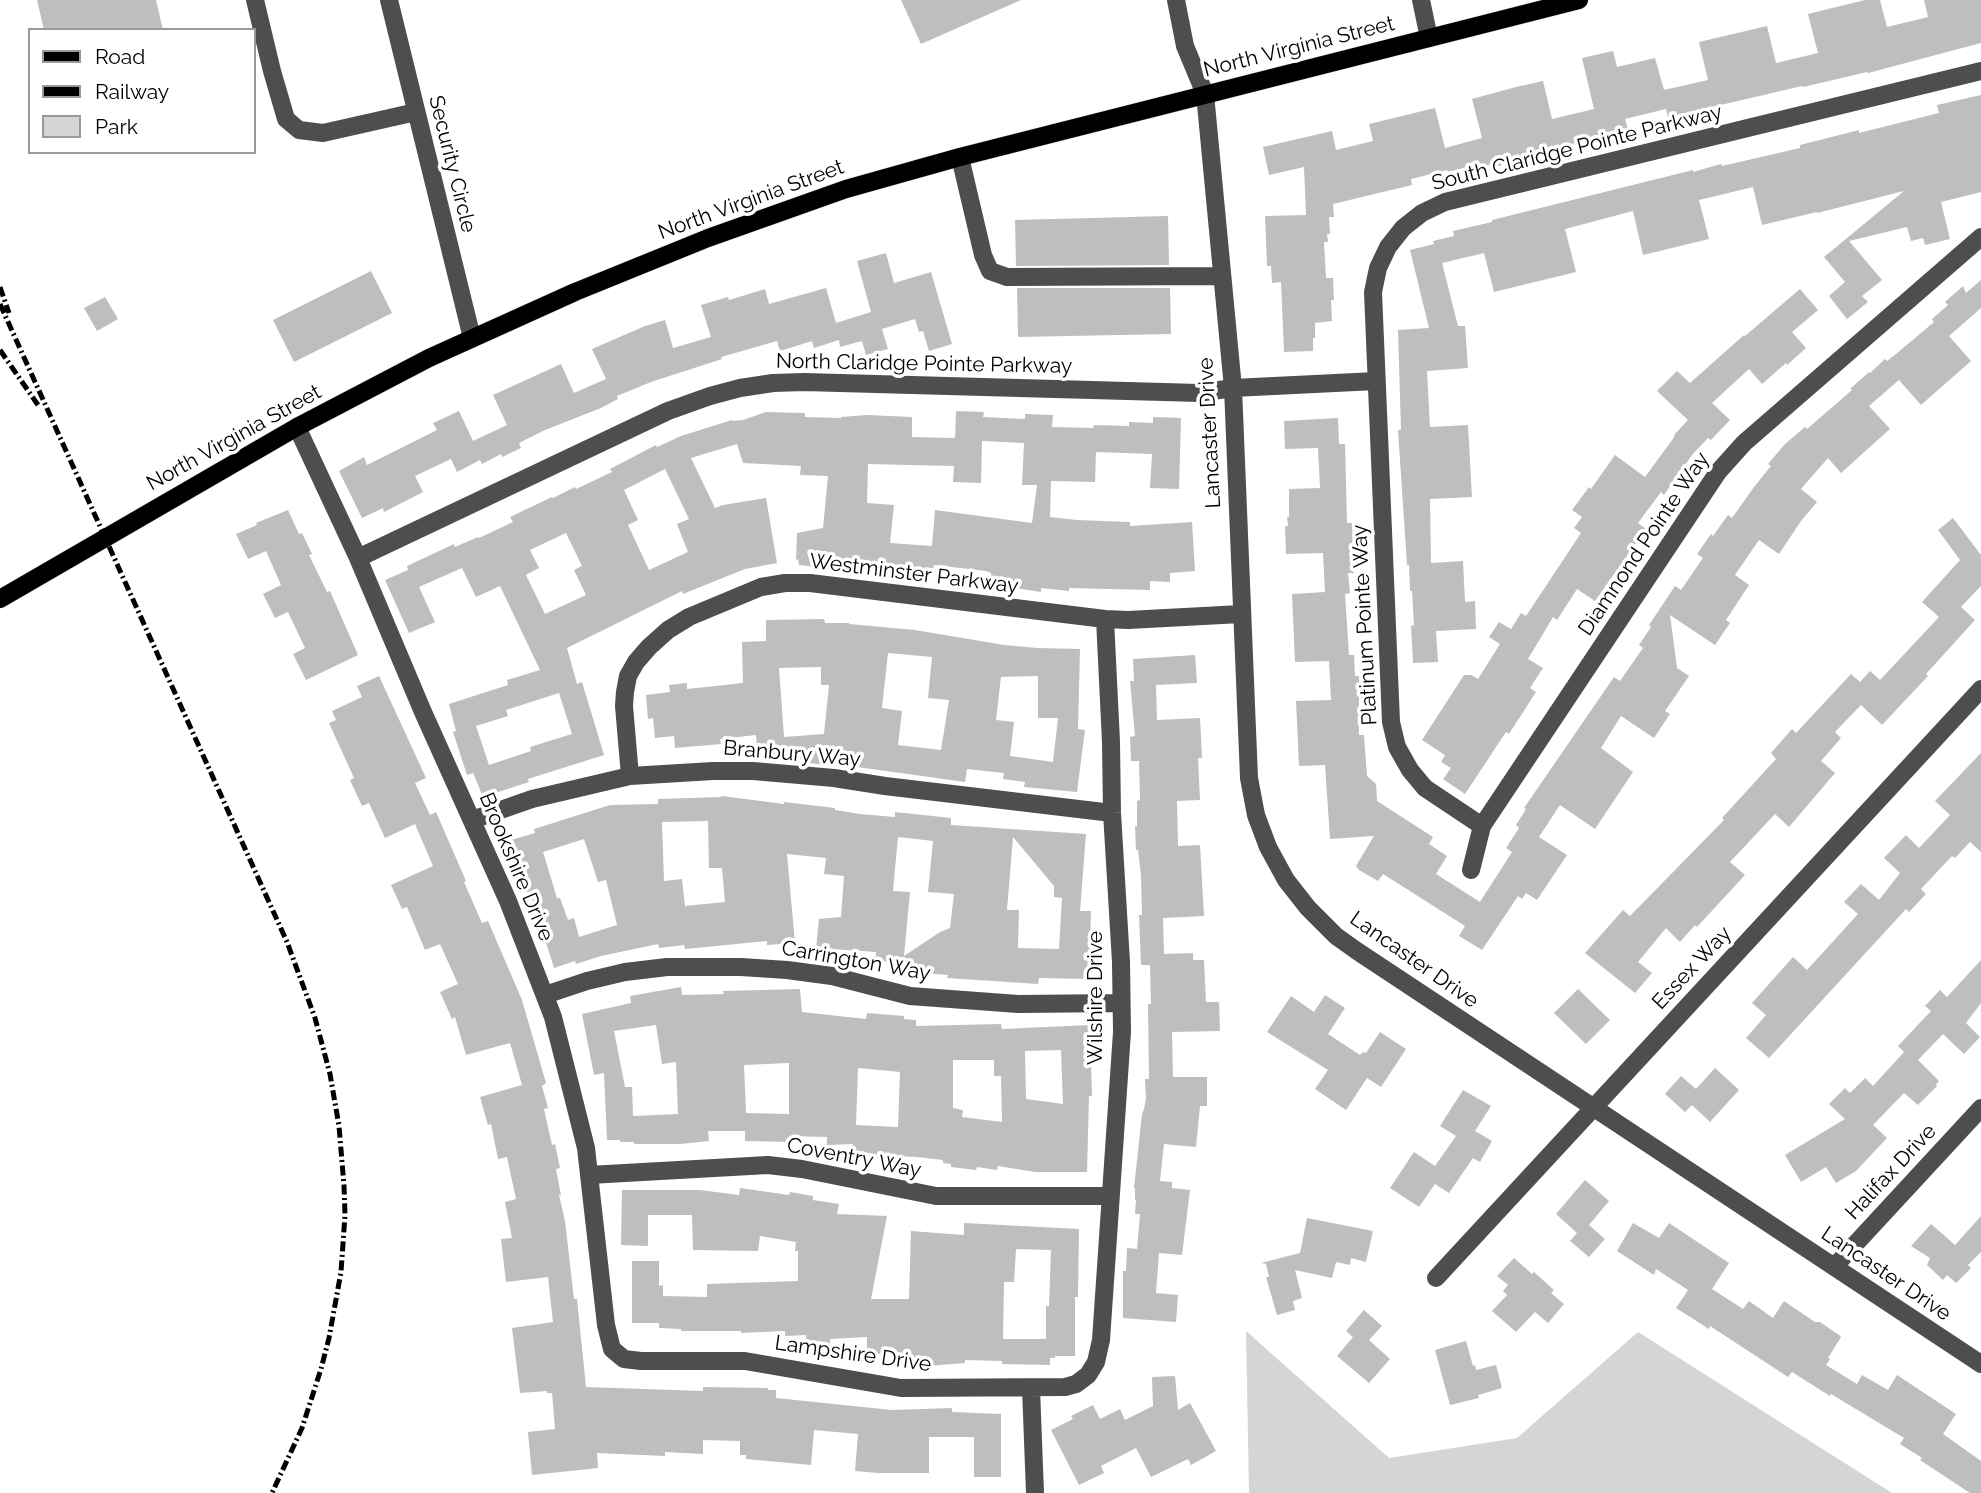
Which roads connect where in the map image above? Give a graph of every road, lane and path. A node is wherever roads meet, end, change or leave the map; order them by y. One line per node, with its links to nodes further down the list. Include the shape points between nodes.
1 (255, 0): 9 (street, via 286,119 299,130 323,133)
2 (389, 0): 9 (street, Security Circle)
3 (1176, 0): 8 (street, Lancaster Drive, via 1185,46)
4 (1421, 0): 6 (street)
5 (1573, 1): 6 (main road, North Virginia Street)
6 (1430, 38): 8 (main road, North Virginia Street)
7 (1981, 71): 14 (street, South Claridge Pointe Parkway, via 1445,202 1422,213 1403,228 1378,268 1373,292)
8 (1205, 94): 10 (main road, North Virginia Street); 12 (street, Lancaster Drive)
9 (416, 111): 13 (street, Security Circle)
10 (960, 157): 12 (street, via 990,271 1007,277); 13 (main road, North Virginia Street, via 846,189 708,238)
11 (1981, 237): 25 (street, Diamnond Pointe Way, via 1744,443 1718,472)
12 (1222, 276): 15 (street, Lancaster Drive)
13 (471, 338): 16 (main road, North Virginia Street)
14 (1376, 381): 15 (street); 25 (street, Platinum Pointe Way, via 1394,735 1410,770 1425,788)
15 (1233, 388): 17 (street, North Claridge Pointe Parkway, via 1199,393 804,382 740,388 668,411); 19 (street, Lancaster Drive)
16 (297, 427): 17 (street, Brookshire Drive); 18 (main road, North Virginia Street)
17 (358, 558): 24 (street, Brookshire Drive)
18 (0, 599)
19 (1241, 614): 20 (street, Westminster Parkway); 29 (street, Lancaster Drive, via 1249,778 1256,815 1286,880 1346,943)
20 (1105, 619): 22 (street, Westminster Parkway, via 810,583 761,587 689,617 649,646 636,662 628,676 624,706); 23 (street, Wilshire Drive)
21 (1981, 689): 29 (street, Essex Way)
22 (630, 776): 23 (street, Branbury Way, via 766,772); 24 (street, Branbury Way, via 532,799)
23 (1112, 813): 28 (street, Wilshire Drive)
24 (472, 820): 27 (street, Brookshire Drive)
25 (1482, 826): 26 (street, Diamnond Pointe Way)
26 (1471, 870)
27 (545, 995): 28 (street, Carrington Way, via 625,972 741,967 832,976 910,996 1018,1004); 31 (street, Brookshire Drive)
28 (1121, 1003): 32 (street, Wilshire Drive)
29 (1594, 1108): 33 (street, Lancaster Drive); 34 (street, Essex Way)
30 (1981, 1108): 33 (street, Halifax Drive)
31 (589, 1175): 32 (street, Coventry Way, via 768,1165 936,1196); 35 (street, Brookshire Drive)
32 (1110, 1196): 37 (street, Wilshire Drive, via 1101,1339)
33 (1834, 1267): 36 (street, Lancaster Drive)
34 (1436, 1278)
35 (612, 1349): 38 (street, Lampshire Drive, via 624,1359 745,1361 901,1388)
36 (1981, 1364)
37 (1088, 1374): 38 (street, Lampshire Drive, via 1065,1387)
38 (1031, 1388): 39 (street)
39 (1035, 1493)

